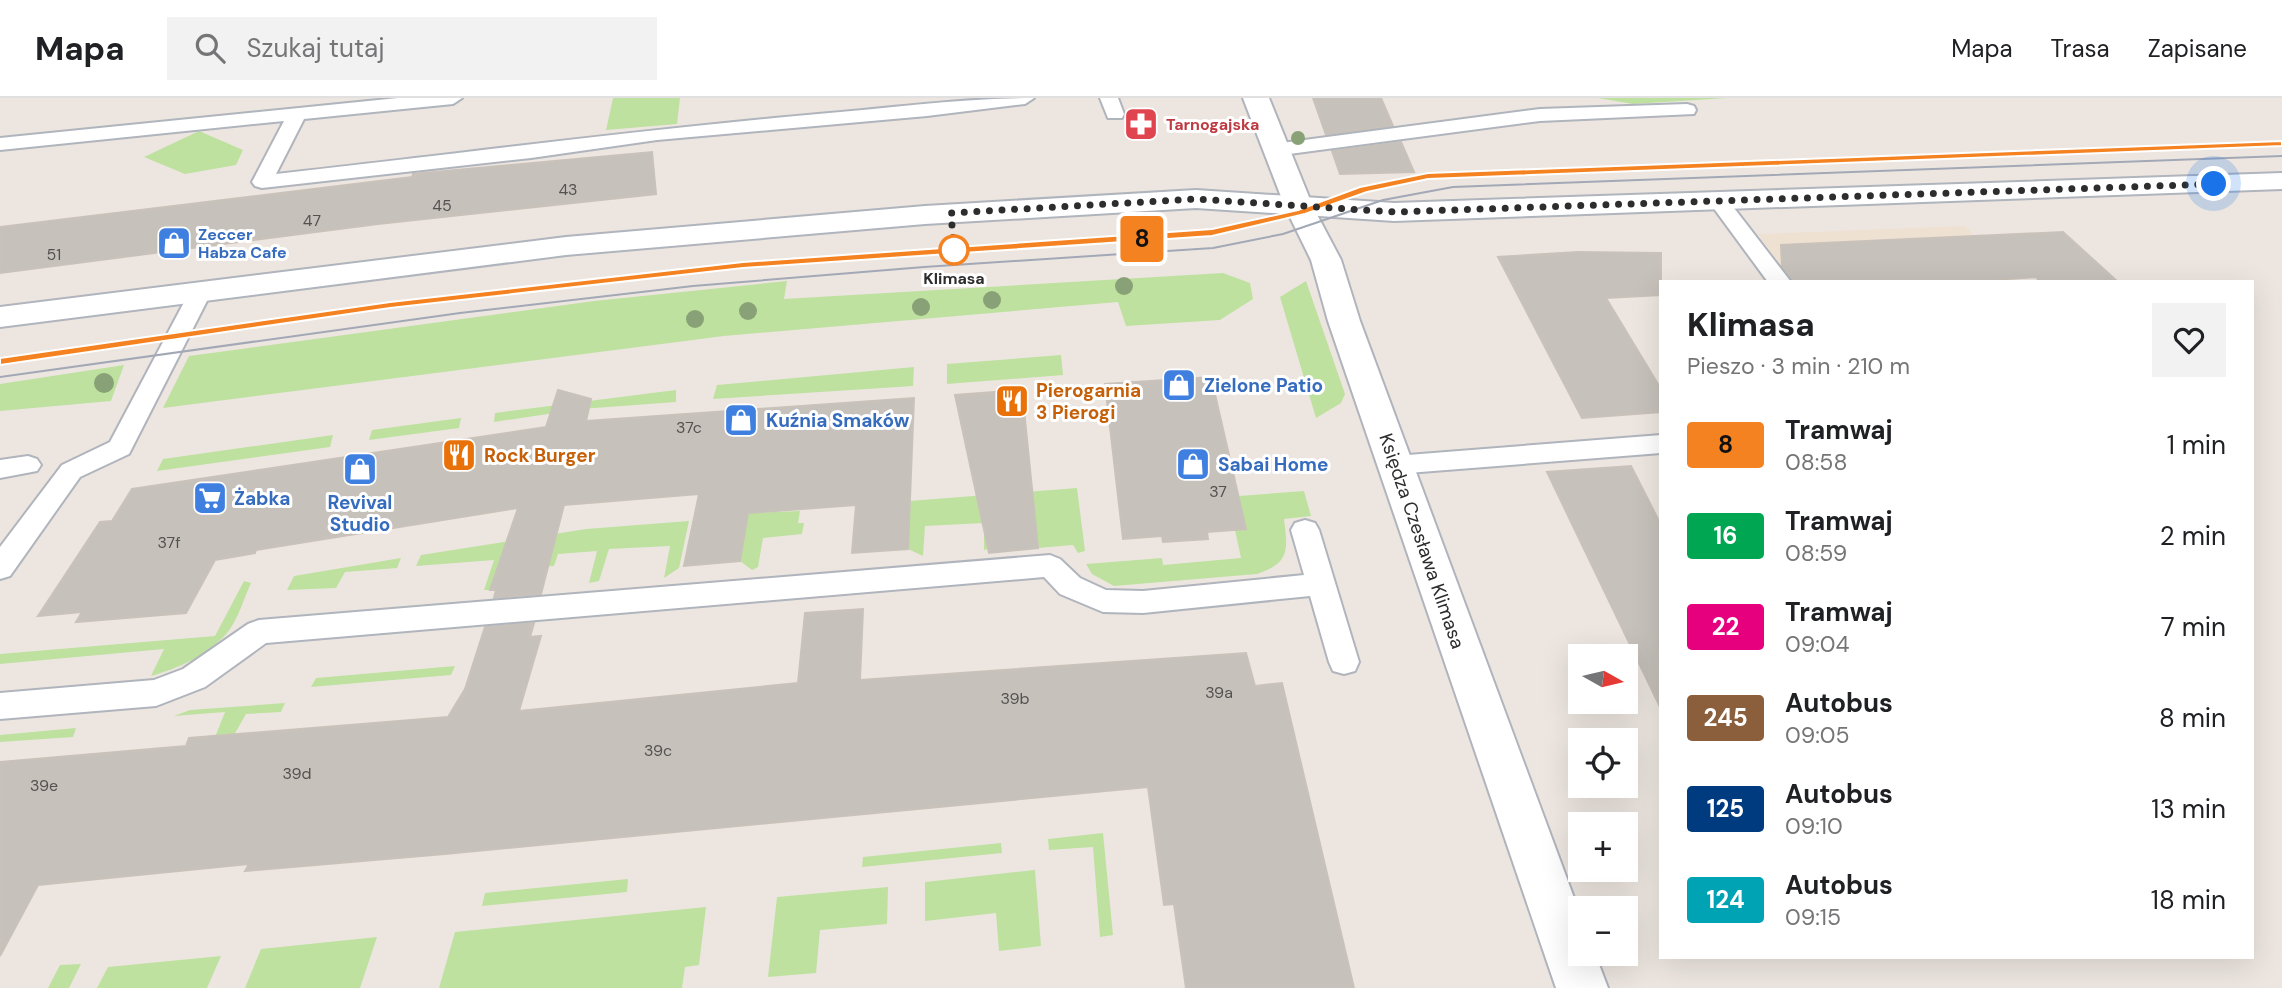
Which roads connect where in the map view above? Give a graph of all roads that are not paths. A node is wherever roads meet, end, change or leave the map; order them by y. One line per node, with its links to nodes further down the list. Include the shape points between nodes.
1 (453, 98): 6 (lane)
2 (1025, 98): 4 (lane)
3 (1256, 98): 8 (street, Księdza Czesława Klimasa)
4 (995, 99): 6 (lane, via 262,182)
5 (1687, 110): 8 (lane, via 1540,115)
6 (297, 114): 7 (lane)
7 (0, 144)
8 (1274, 150): 11 (street, Księdza Czesława Klimasa)
9 (2282, 181): 10 (street)
10 (1717, 199): 11 (street, via 1394,212); 12 (lane)
11 (1299, 207): 13 (street, via 1196,199 925,215 717,231); 17 (street, Księdza Czesława Klimasa, via 1326,260)
12 (1778, 280)
13 (201, 291): 14 (street); 20 (lane, via 120,448 71,471)
14 (0, 317)
15 (1659, 444): 17 (lane)
16 (28, 465): 18 (lane)
17 (1395, 465): 24 (street, Księdza Czesława Klimasa)
18 (0, 469)
19 (1306, 530): 21 (lane)
20 (0, 568)
21 (1321, 584): 22 (lane); 23 (lane, via 1143,602 1103,601 1070,586 1050,566 260,632 194,678 156,693)
22 (1344, 662)
23 (0, 706)
24 (1582, 988)

